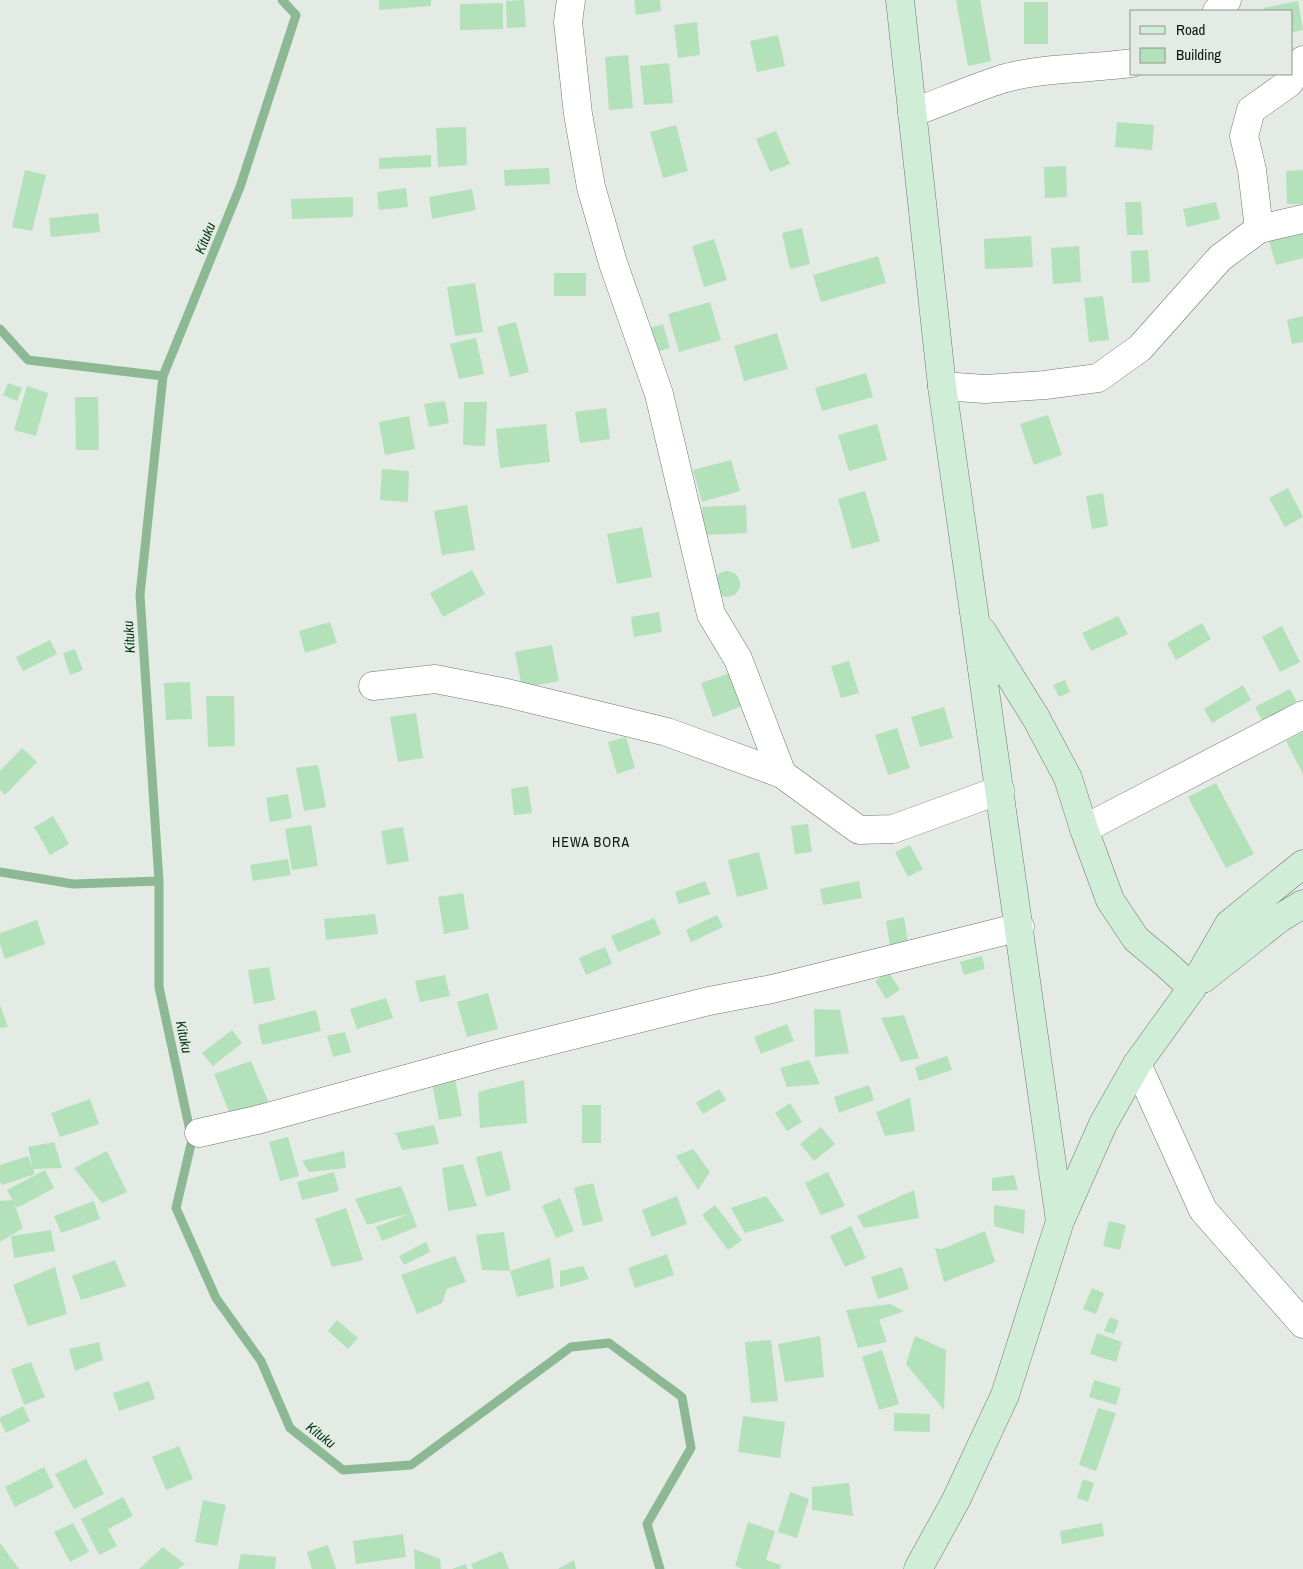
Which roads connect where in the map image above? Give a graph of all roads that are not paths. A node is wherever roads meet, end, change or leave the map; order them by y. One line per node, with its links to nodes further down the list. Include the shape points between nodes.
1 (572, 0): 14 (street, via 568,22 578,114 591,187 613,263 659,394 711,614 738,658)
2 (900, 0): 7 (street)
3 (1227, 0): 4 (street)
4 (1218, 10)
5 (1303, 60): 9 (street, via 1289,83 1251,110 1244,136)
6 (1130, 63): 7 (street, via 1059,69 1003,79)
7 (912, 113): 10 (street)
8 (1303, 219): 9 (street)
9 (1259, 229): 10 (street, via 1220,258 1140,348 1098,378 1045,386 985,389)
10 (942, 386): 11 (street)
11 (974, 618): 15 (street); 16 (street, via 1036,718 1068,778)
12 (373, 686): 14 (street, via 435,679 508,692 667,732)
13 (1303, 715): 16 (street)
14 (782, 774): 15 (street, via 859,830 893,829)
15 (1000, 790): 19 (street)
16 (1084, 829): 20 (street, via 1110,900 1120,916 1136,939)
17 (1303, 864): 20 (street, via 1229,924)
18 (1303, 904): 20 (street, via 1280,918)
19 (1020, 927): 22 (street, via 497,1054); 23 (street)
20 (1192, 988): 21 (street)
21 (1137, 1064): 23 (street, via 1102,1124); 24 (street, via 1203,1210)
22 (199, 1133)
23 (1060, 1221): 25 (street, via 1005,1395 956,1500)
24 (1303, 1324)
25 (918, 1569)

